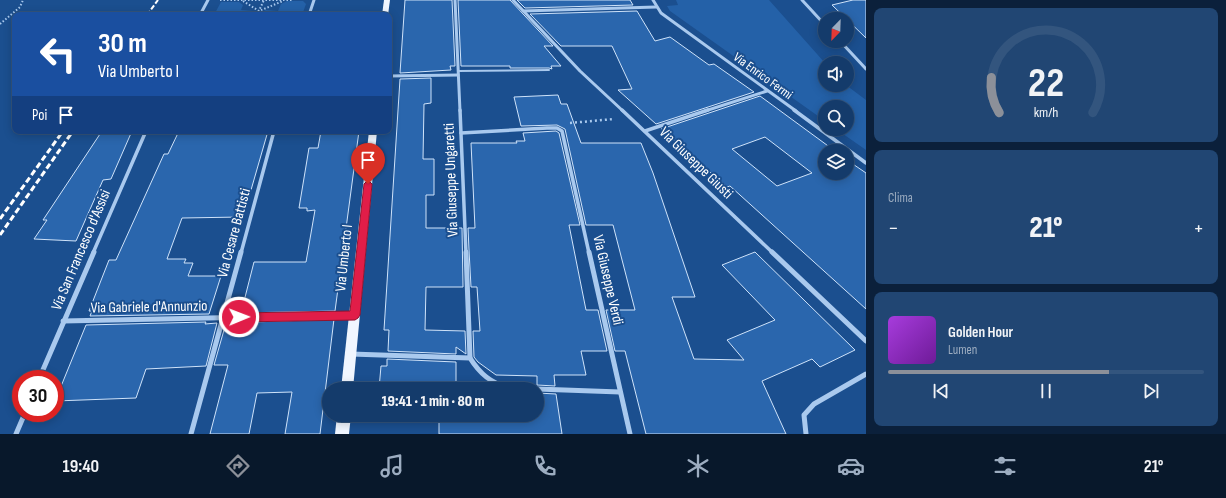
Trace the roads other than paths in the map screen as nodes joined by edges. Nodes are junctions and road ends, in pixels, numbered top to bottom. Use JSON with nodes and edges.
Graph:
{"nodes":[{"id":1,"x":208,"y":0,"type":"edge"},
{"id":2,"x":314,"y":0,"type":"edge"},
{"id":3,"x":387,"y":0,"type":"edge"},
{"id":4,"x":455,"y":0,"type":"edge"},
{"id":5,"x":513,"y":0,"type":"edge"},
{"id":6,"x":653,"y":0,"type":"edge"},
{"id":7,"x":802,"y":0,"type":"edge"},
{"id":8,"x":656,"y":7,"type":"junction"},
{"id":9,"x":523,"y":11,"type":"junction"},
{"id":10,"x":202,"y":12,"type":"edge"},
{"id":11,"x":310,"y":12,"type":"edge"},
{"id":12,"x":385,"y":12,"type":"edge"},
{"id":13,"x":818,"y":17,"type":"edge"},
{"id":14,"x":846,"y":48,"type":"edge"},
{"id":15,"x":866,"y":69,"type":"edge"},
{"id":16,"x":549,"y":70,"type":"dead end"},
{"id":17,"x":458,"y":73,"type":"junction"},
{"id":18,"x":392,"y":76,"type":"edge"},
{"id":19,"x":767,"y":91,"type":"junction"},
{"id":20,"x":645,"y":131,"type":"junction"},
{"id":21,"x":461,"y":133,"type":"junction"},
{"id":22,"x":145,"y":134,"type":"edge"},
{"id":23,"x":273,"y":134,"type":"edge"},
{"id":24,"x":373,"y":134,"type":"edge"},
{"id":25,"x":866,"y":163,"type":"edge"},
{"id":26,"x":355,"y":315,"type":"junction"},
{"id":27,"x":224,"y":318,"type":"junction"},
{"id":28,"x":63,"y":320,"type":"junction"},
{"id":29,"x":866,"y":341,"type":"edge"},
{"id":30,"x":351,"y":354,"type":"junction"},
{"id":31,"x":470,"y":358,"type":"junction"},
{"id":32,"x":43,"y":370,"type":"edge"},
{"id":33,"x":866,"y":374,"type":"edge"},
{"id":34,"x":348,"y":382,"type":"edge"},
{"id":35,"x":620,"y":392,"type":"junction"},
{"id":36,"x":21,"y":422,"type":"edge"},
{"id":37,"x":343,"y":422,"type":"edge"},
{"id":38,"x":16,"y":434,"type":"edge"},
{"id":39,"x":191,"y":434,"type":"edge"},
{"id":40,"x":342,"y":434,"type":"edge"},
{"id":41,"x":630,"y":434,"type":"edge"},
{"id":42,"x":806,"y":434,"type":"edge"}],
"edges":[{"from":1,"to":10,"type":"street"},
{"from":2,"to":11,"type":"street"},
{"from":3,"to":12,"type":"main road"},
{"from":4,"to":17,"type":"street","name":"Via Giuseppe Ungaretti"},
{"from":5,"to":9,"type":"street","name":"Via Giuseppe Giusti"},
{"from":6,"to":8,"type":"street","name":"Via Enrico Fermi"},
{"from":7,"to":13,"type":"street"},
{"from":8,"to":9,"type":"street"},
{"from":8,"to":19,"type":"street","name":"Via Enrico Fermi"},
{"from":9,"to":20,"type":"street","name":"Via Giuseppe Giusti"},
{"from":14,"to":15,"type":"street"},
{"from":16,"to":17,"type":"lane"},
{"from":17,"to":18,"type":"street"},
{"from":17,"to":21,"type":"street","name":"Via Giuseppe Ungaretti"},
{"from":19,"to":20,"type":"street"},
{"from":19,"to":25,"type":"street","name":"Via Enrico Fermi"},
{"from":20,"to":29,"type":"street","name":"Via Giuseppe Giusti"},
{"from":21,"to":31,"type":"street","name":"Via Giuseppe Ungaretti"},
{"from":21,"to":35,"type":"street","name":"Via Giuseppe Verdi"},
{"from":22,"to":28,"type":"street","name":"Via San Francesco d'Assisi"},
{"from":23,"to":27,"type":"street","name":"Via Cesare Battisti"},
{"from":24,"to":26,"type":"main road","name":"Via Umberto I"},
{"from":26,"to":27,"type":"street","name":"Via Gabriele d'Annunzio"},
{"from":26,"to":30,"type":"main road","name":"Via Umberto I"},
{"from":27,"to":28,"type":"street","name":"Via Gabriele d'Annunzio"},
{"from":27,"to":39,"type":"street","name":"Via Cesare Battisti"},
{"from":28,"to":32,"type":"street","name":"Via San Francesco d'Assisi"},
{"from":30,"to":31,"type":"street"},
{"from":30,"to":34,"type":"main road","name":"Via Umberto I"},
{"from":31,"to":35,"type":"street"},
{"from":33,"to":42,"type":"street"},
{"from":35,"to":41,"type":"street","name":"Via Giuseppe Verdi"},
{"from":36,"to":38,"type":"street"},
{"from":37,"to":40,"type":"main road"}]}
